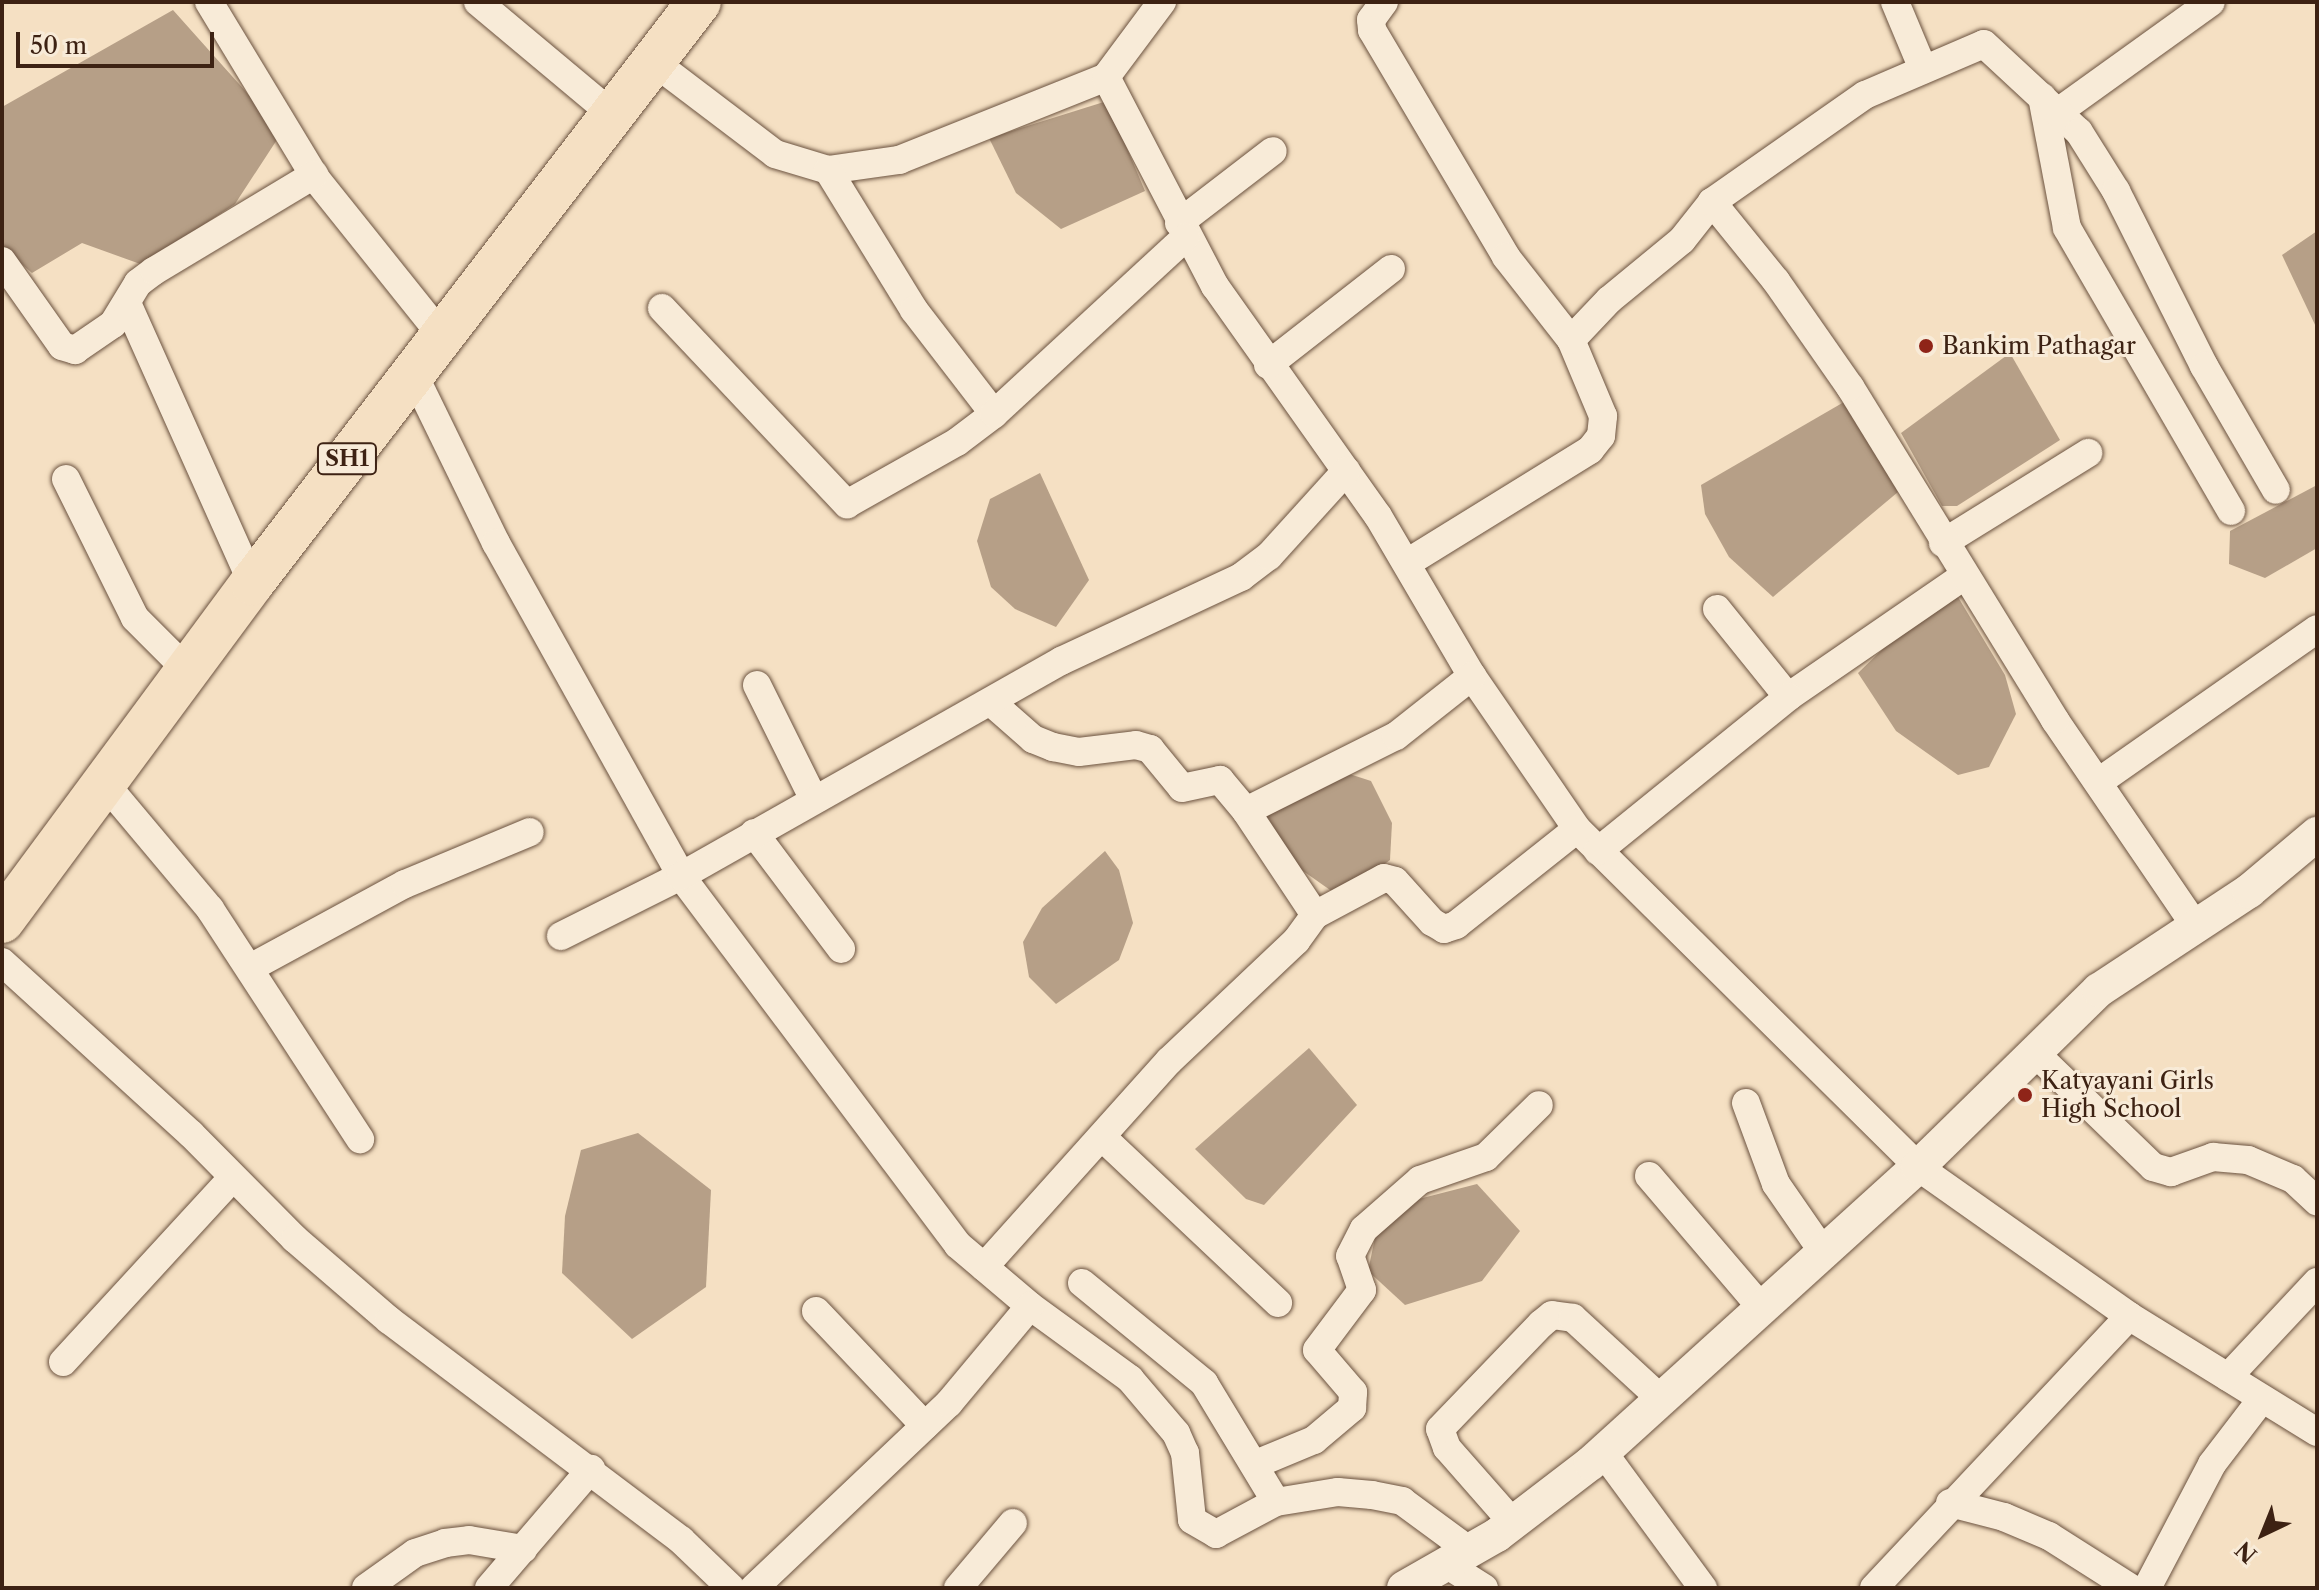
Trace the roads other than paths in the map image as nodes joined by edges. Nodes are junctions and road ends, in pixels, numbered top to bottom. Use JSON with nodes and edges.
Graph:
{"nodes":[{"id":1,"x":209,"y":2,"type":"edge"},
{"id":2,"x":478,"y":2,"type":"edge"},
{"id":3,"x":699,"y":2,"type":"edge"},
{"id":4,"x":1162,"y":2,"type":"edge"},
{"id":5,"x":1384,"y":2,"type":"edge"},
{"id":6,"x":1895,"y":2,"type":"edge"},
{"id":7,"x":2211,"y":2,"type":"edge"},
{"id":8,"x":654,"y":62,"type":"junction"},
{"id":9,"x":1923,"y":69,"type":"junction"},
{"id":10,"x":1106,"y":77,"type":"junction"},
{"id":11,"x":2050,"y":104,"type":"junction"},
{"id":12,"x":612,"y":114,"type":"junction"},
{"id":13,"x":1273,"y":151,"type":"dead end"},
{"id":14,"x":828,"y":170,"type":"junction"},
{"id":15,"x":314,"y":175,"type":"junction"},
{"id":16,"x":1712,"y":202,"type":"junction"},
{"id":17,"x":1182,"y":230,"type":"junction"},
{"id":18,"x":2,"y":261,"type":"edge"},
{"id":19,"x":1391,"y":269,"type":"dead end"},
{"id":20,"x":127,"y":303,"type":"junction"},
{"id":21,"x":662,"y":308,"type":"dead end"},
{"id":22,"x":441,"y":335,"type":"junction"},
{"id":23,"x":1571,"y":340,"type":"junction"},
{"id":24,"x":1268,"y":365,"type":"junction"},
{"id":25,"x":413,"y":373,"type":"junction"},
{"id":26,"x":994,"y":414,"type":"junction"},
{"id":27,"x":2088,"y":453,"type":"dead end"},
{"id":28,"x":1346,"y":471,"type":"junction"},
{"id":29,"x":66,"y":479,"type":"dead end"},
{"id":30,"x":2276,"y":490,"type":"dead end"},
{"id":31,"x":2231,"y":511,"type":"dead end"},
{"id":32,"x":1943,"y":543,"type":"junction"},
{"id":33,"x":1407,"y":563,"type":"junction"},
{"id":34,"x":1964,"y":576,"type":"junction"},
{"id":35,"x":252,"y":583,"type":"junction"},
{"id":36,"x":1717,"y":609,"type":"dead end"},
{"id":37,"x":2317,"y":629,"type":"edge"},
{"id":38,"x":189,"y":672,"type":"junction"},
{"id":39,"x":1472,"y":676,"type":"junction"},
{"id":40,"x":757,"y":685,"type":"dead end"},
{"id":41,"x":1788,"y":697,"type":"junction"},
{"id":42,"x":992,"y":703,"type":"junction"},
{"id":43,"x":2100,"y":781,"type":"junction"},
{"id":44,"x":106,"y":785,"type":"junction"},
{"id":45,"x":813,"y":798,"type":"junction"},
{"id":46,"x":1246,"y":811,"type":"junction"},
{"id":47,"x":1577,"y":829,"type":"junction"},
{"id":48,"x":530,"y":832,"type":"dead end"},
{"id":49,"x":754,"y":833,"type":"junction"},
{"id":50,"x":2317,"y":834,"type":"edge"},
{"id":51,"x":1598,"y":851,"type":"junction"},
{"id":52,"x":681,"y":876,"type":"junction"},
{"id":53,"x":1315,"y":915,"type":"junction"},
{"id":54,"x":2,"y":921,"type":"edge"},
{"id":55,"x":2194,"y":924,"type":"junction"},
{"id":56,"x":561,"y":936,"type":"dead end"},
{"id":57,"x":841,"y":949,"type":"dead end"},
{"id":58,"x":2,"y":962,"type":"edge"},
{"id":59,"x":250,"y":968,"type":"junction"},
{"id":60,"x":2034,"y":1052,"type":"junction"},
{"id":61,"x":1746,"y":1103,"type":"dead end"},
{"id":62,"x":1539,"y":1105,"type":"dead end"},
{"id":63,"x":1102,"y":1137,"type":"junction"},
{"id":64,"x":360,"y":1139,"type":"dead end"},
{"id":65,"x":1918,"y":1167,"type":"junction"},
{"id":66,"x":1649,"y":1176,"type":"dead end"},
{"id":67,"x":233,"y":1177,"type":"junction"},
{"id":68,"x":2317,"y":1201,"type":"edge"},
{"id":69,"x":1823,"y":1252,"type":"junction"},
{"id":70,"x":984,"y":1267,"type":"junction"},
{"id":71,"x":2317,"y":1282,"type":"edge"},
{"id":72,"x":1082,"y":1283,"type":"dead end"},
{"id":73,"x":1278,"y":1303,"type":"dead end"},
{"id":74,"x":1030,"y":1306,"type":"junction"},
{"id":75,"x":1761,"y":1307,"type":"junction"},
{"id":76,"x":816,"y":1311,"type":"dead end"},
{"id":77,"x":2129,"y":1316,"type":"junction"},
{"id":78,"x":63,"y":1362,"type":"dead end"},
{"id":79,"x":2228,"y":1377,"type":"junction"},
{"id":80,"x":1661,"y":1399,"type":"junction"},
{"id":81,"x":2261,"y":1400,"type":"junction"},
{"id":82,"x":925,"y":1426,"type":"junction"},
{"id":83,"x":2317,"y":1432,"type":"edge"},
{"id":84,"x":1603,"y":1452,"type":"junction"},
{"id":85,"x":1256,"y":1464,"type":"junction"},
{"id":86,"x":591,"y":1469,"type":"junction"},
{"id":87,"x":1276,"y":1502,"type":"junction"},
{"id":88,"x":1950,"y":1503,"type":"junction"},
{"id":89,"x":1013,"y":1523,"type":"dead end"},
{"id":90,"x":1513,"y":1523,"type":"junction"},
{"id":91,"x":523,"y":1549,"type":"junction"},
{"id":92,"x":1458,"y":1557,"type":"junction"},
{"id":93,"x":366,"y":1588,"type":"edge"},
{"id":94,"x":489,"y":1588,"type":"edge"},
{"id":95,"x":731,"y":1588,"type":"edge"},
{"id":96,"x":754,"y":1588,"type":"edge"},
{"id":97,"x":958,"y":1588,"type":"edge"},
{"id":98,"x":1404,"y":1588,"type":"edge"},
{"id":99,"x":1484,"y":1588,"type":"edge"},
{"id":100,"x":1703,"y":1588,"type":"edge"},
{"id":101,"x":1874,"y":1588,"type":"edge"},
{"id":102,"x":2131,"y":1588,"type":"edge"},
{"id":103,"x":2147,"y":1588,"type":"edge"}],
"edges":[{"from":1,"to":15,"type":"street"},
{"from":2,"to":12,"type":"street"},
{"from":3,"to":8,"type":"main road","number":"SH1"},
{"from":4,"to":10,"type":"street"},
{"from":5,"to":23,"type":"street"},
{"from":6,"to":9,"type":"street"},
{"from":7,"to":11,"type":"street"},
{"from":8,"to":12,"type":"main road","number":"SH1"},
{"from":8,"to":14,"type":"street"},
{"from":9,"to":11,"type":"street"},
{"from":9,"to":16,"type":"street"},
{"from":10,"to":14,"type":"street"},
{"from":10,"to":17,"type":"street"},
{"from":11,"to":30,"type":"street"},
{"from":11,"to":31,"type":"street"},
{"from":12,"to":22,"type":"main road","number":"SH1"},
{"from":13,"to":17,"type":"street"},
{"from":14,"to":26,"type":"street"},
{"from":15,"to":20,"type":"street"},
{"from":15,"to":22,"type":"street"},
{"from":16,"to":23,"type":"street"},
{"from":16,"to":32,"type":"street"},
{"from":17,"to":24,"type":"street"},
{"from":17,"to":26,"type":"street"},
{"from":18,"to":20,"type":"street"},
{"from":19,"to":24,"type":"street"},
{"from":20,"to":35,"type":"street"},
{"from":21,"to":26,"type":"street"},
{"from":22,"to":25,"type":"main road","number":"SH1"},
{"from":23,"to":33,"type":"street"},
{"from":24,"to":28,"type":"street"},
{"from":25,"to":35,"type":"main road","number":"SH1"},
{"from":25,"to":52,"type":"street"},
{"from":27,"to":32,"type":"street"},
{"from":28,"to":33,"type":"street"},
{"from":28,"to":42,"type":"street"},
{"from":29,"to":38,"type":"street"},
{"from":32,"to":34,"type":"street"},
{"from":33,"to":39,"type":"street"},
{"from":34,"to":41,"type":"street"},
{"from":34,"to":43,"type":"street"},
{"from":35,"to":38,"type":"main road","number":"SH1"},
{"from":36,"to":41,"type":"street"},
{"from":37,"to":43,"type":"street"},
{"from":38,"to":44,"type":"main road","number":"SH1"},
{"from":39,"to":46,"type":"street"},
{"from":39,"to":47,"type":"street"},
{"from":40,"to":45,"type":"street"},
{"from":41,"to":51,"type":"street"},
{"from":42,"to":45,"type":"street"},
{"from":42,"to":46,"type":"street"},
{"from":43,"to":55,"type":"street"},
{"from":44,"to":54,"type":"main road","number":"SH1"},
{"from":44,"to":59,"type":"street"},
{"from":45,"to":49,"type":"street"},
{"from":46,"to":53,"type":"street"},
{"from":47,"to":51,"type":"street"},
{"from":47,"to":53,"type":"street"},
{"from":48,"to":59,"type":"street"},
{"from":49,"to":52,"type":"street"},
{"from":49,"to":57,"type":"street"},
{"from":50,"to":55,"type":"street"},
{"from":51,"to":65,"type":"street"},
{"from":52,"to":56,"type":"street"},
{"from":52,"to":70,"type":"street"},
{"from":53,"to":63,"type":"street"},
{"from":55,"to":60,"type":"street"},
{"from":58,"to":67,"type":"street"},
{"from":59,"to":64,"type":"street"},
{"from":60,"to":65,"type":"street"},
{"from":60,"to":68,"type":"street"},
{"from":61,"to":69,"type":"street"},
{"from":62,"to":85,"type":"street"},
{"from":63,"to":70,"type":"street"},
{"from":63,"to":73,"type":"street"},
{"from":65,"to":69,"type":"street"},
{"from":65,"to":77,"type":"street"},
{"from":66,"to":75,"type":"street"},
{"from":67,"to":78,"type":"street"},
{"from":67,"to":86,"type":"street"},
{"from":69,"to":75,"type":"street"},
{"from":70,"to":74,"type":"street"},
{"from":71,"to":79,"type":"street"},
{"from":72,"to":85,"type":"street"},
{"from":74,"to":82,"type":"street"},
{"from":74,"to":87,"type":"street"},
{"from":75,"to":80,"type":"street"},
{"from":76,"to":82,"type":"street"},
{"from":77,"to":79,"type":"street"},
{"from":77,"to":88,"type":"street"},
{"from":79,"to":81,"type":"street"},
{"from":80,"to":84,"type":"street"},
{"from":80,"to":90,"type":"street"},
{"from":81,"to":83,"type":"street"},
{"from":81,"to":103,"type":"street"},
{"from":82,"to":96,"type":"street"},
{"from":84,"to":90,"type":"street"},
{"from":84,"to":100,"type":"street"},
{"from":85,"to":87,"type":"street"},
{"from":86,"to":91,"type":"street"},
{"from":86,"to":95,"type":"street"},
{"from":87,"to":92,"type":"street"},
{"from":88,"to":101,"type":"street"},
{"from":88,"to":102,"type":"street"},
{"from":89,"to":97,"type":"street"},
{"from":90,"to":92,"type":"street"},
{"from":91,"to":93,"type":"street"},
{"from":91,"to":94,"type":"street"},
{"from":92,"to":98,"type":"street"},
{"from":92,"to":99,"type":"street"}]}
